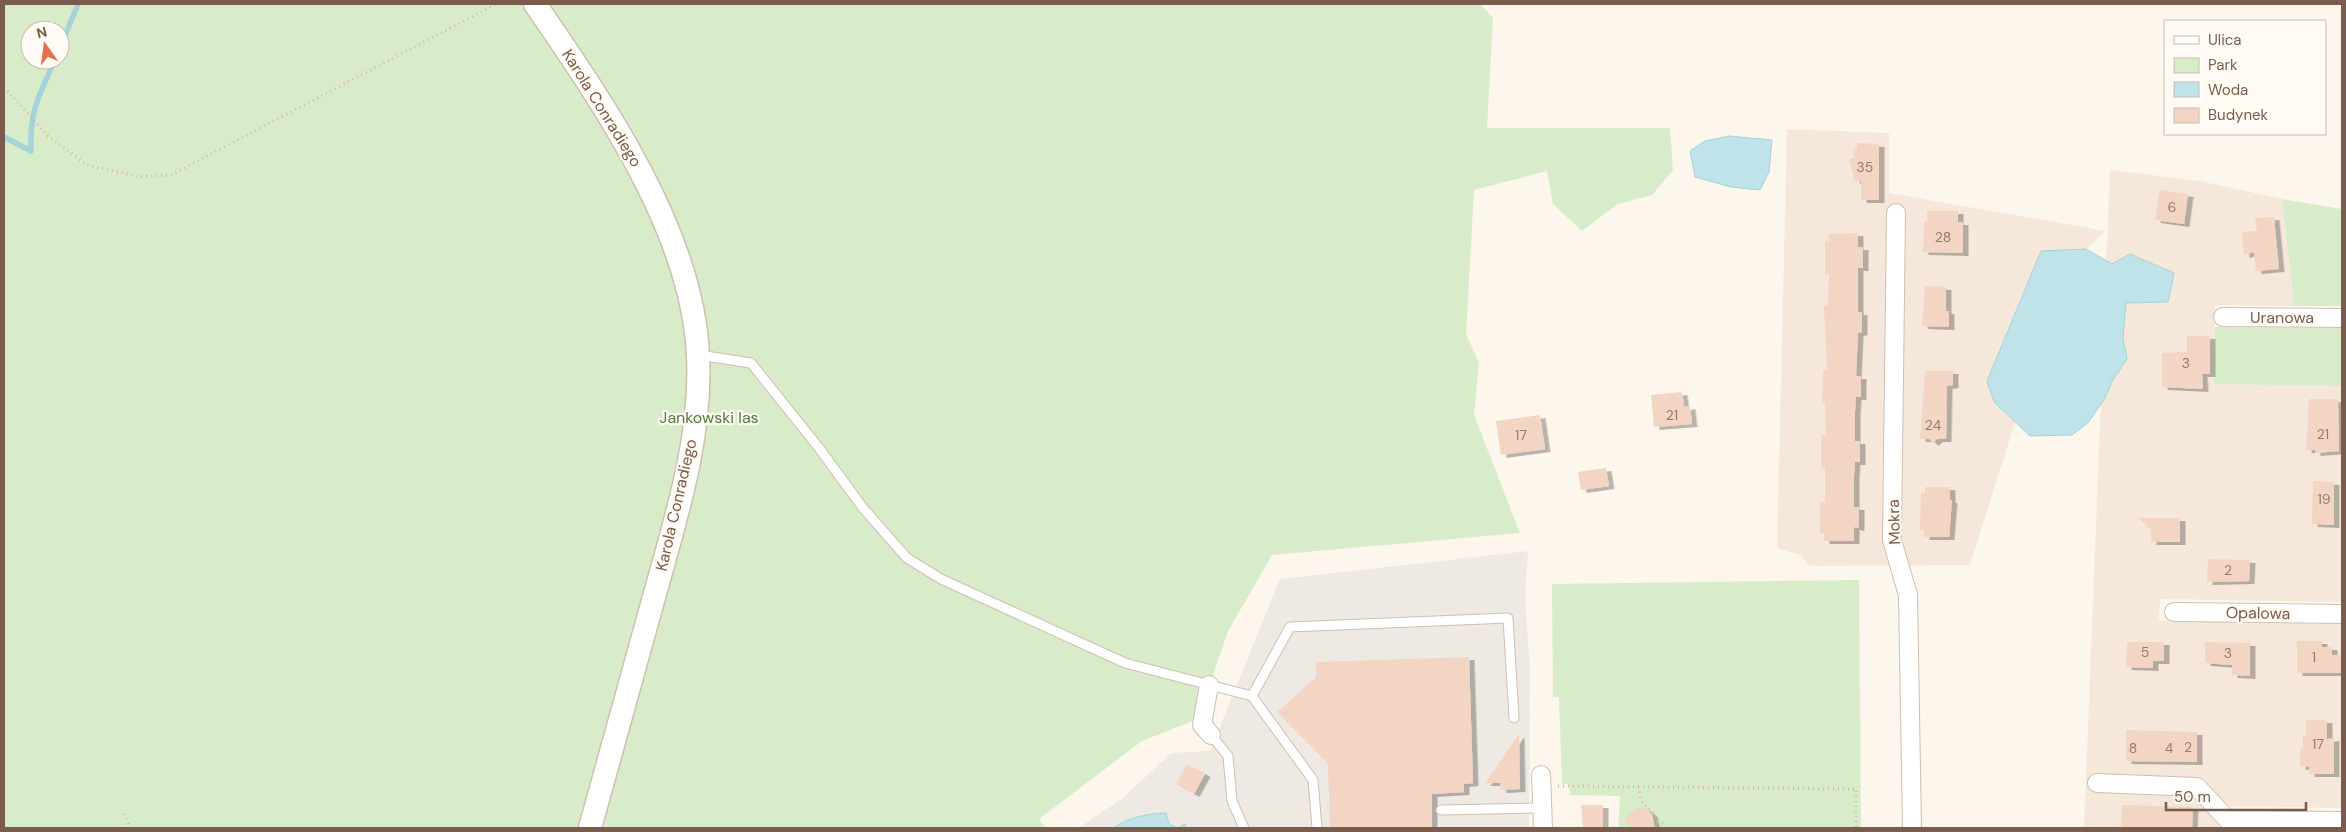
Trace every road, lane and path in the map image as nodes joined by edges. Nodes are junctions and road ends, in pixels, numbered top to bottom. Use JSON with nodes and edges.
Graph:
{"nodes":[{"id":1,"x":496,"y":4,"type":"edge"},
{"id":2,"x":535,"y":4,"type":"edge"},
{"id":3,"x":4,"y":87,"type":"edge"},
{"id":4,"x":1896,"y":213,"type":"dead end"},
{"id":5,"x":2222,"y":317,"type":"dead end"},
{"id":6,"x":2342,"y":318,"type":"edge"},
{"id":7,"x":698,"y":355,"type":"junction"},
{"id":8,"x":2174,"y":612,"type":"dead end"},
{"id":9,"x":2342,"y":614,"type":"edge"},
{"id":10,"x":1209,"y":685,"type":"junction"},
{"id":11,"x":1252,"y":696,"type":"junction"},
{"id":12,"x":1514,"y":718,"type":"dead end"},
{"id":13,"x":1211,"y":735,"type":"joint"},
{"id":14,"x":1542,"y":781,"type":"joint"},
{"id":15,"x":2097,"y":783,"type":"dead end"},
{"id":16,"x":1638,"y":786,"type":"junction"},
{"id":17,"x":1543,"y":808,"type":"junction"},
{"id":18,"x":1441,"y":810,"type":"dead end"},
{"id":19,"x":124,"y":814,"type":"dead end"},
{"id":20,"x":1657,"y":822,"type":"junction"},
{"id":21,"x":2342,"y":822,"type":"edge"},
{"id":22,"x":1664,"y":823,"type":"dead end"},
{"id":23,"x":130,"y":828,"type":"edge"},
{"id":24,"x":590,"y":828,"type":"edge"},
{"id":25,"x":1244,"y":828,"type":"edge"},
{"id":26,"x":1317,"y":828,"type":"edge"},
{"id":27,"x":1543,"y":828,"type":"edge"},
{"id":28,"x":1655,"y":828,"type":"edge"},
{"id":29,"x":1856,"y":828,"type":"edge"},
{"id":30,"x":1912,"y":828,"type":"edge"}],
"edges":[{"from":1,"to":3,"type":"path"},
{"from":2,"to":7,"type":"street","name":"Karola Conradiego"},
{"from":4,"to":30,"type":"street","name":"Mokra"},
{"from":5,"to":6,"type":"street","name":"Uranowa"},
{"from":7,"to":10,"type":"lane"},
{"from":7,"to":24,"type":"street","name":"Karola Conradiego"},
{"from":8,"to":9,"type":"street","name":"Opalowa"},
{"from":10,"to":11,"type":"lane"},
{"from":10,"to":13,"type":"street"},
{"from":11,"to":12,"type":"lane"},
{"from":11,"to":26,"type":"lane"},
{"from":13,"to":25,"type":"lane"},
{"from":14,"to":16,"type":"path"},
{"from":14,"to":17,"type":"street"},
{"from":15,"to":21,"type":"street"},
{"from":16,"to":20,"type":"path"},
{"from":16,"to":29,"type":"path"},
{"from":17,"to":18,"type":"lane"},
{"from":17,"to":27,"type":"street"},
{"from":19,"to":23,"type":"path"},
{"from":20,"to":22,"type":"path"},
{"from":20,"to":28,"type":"path"}]}
